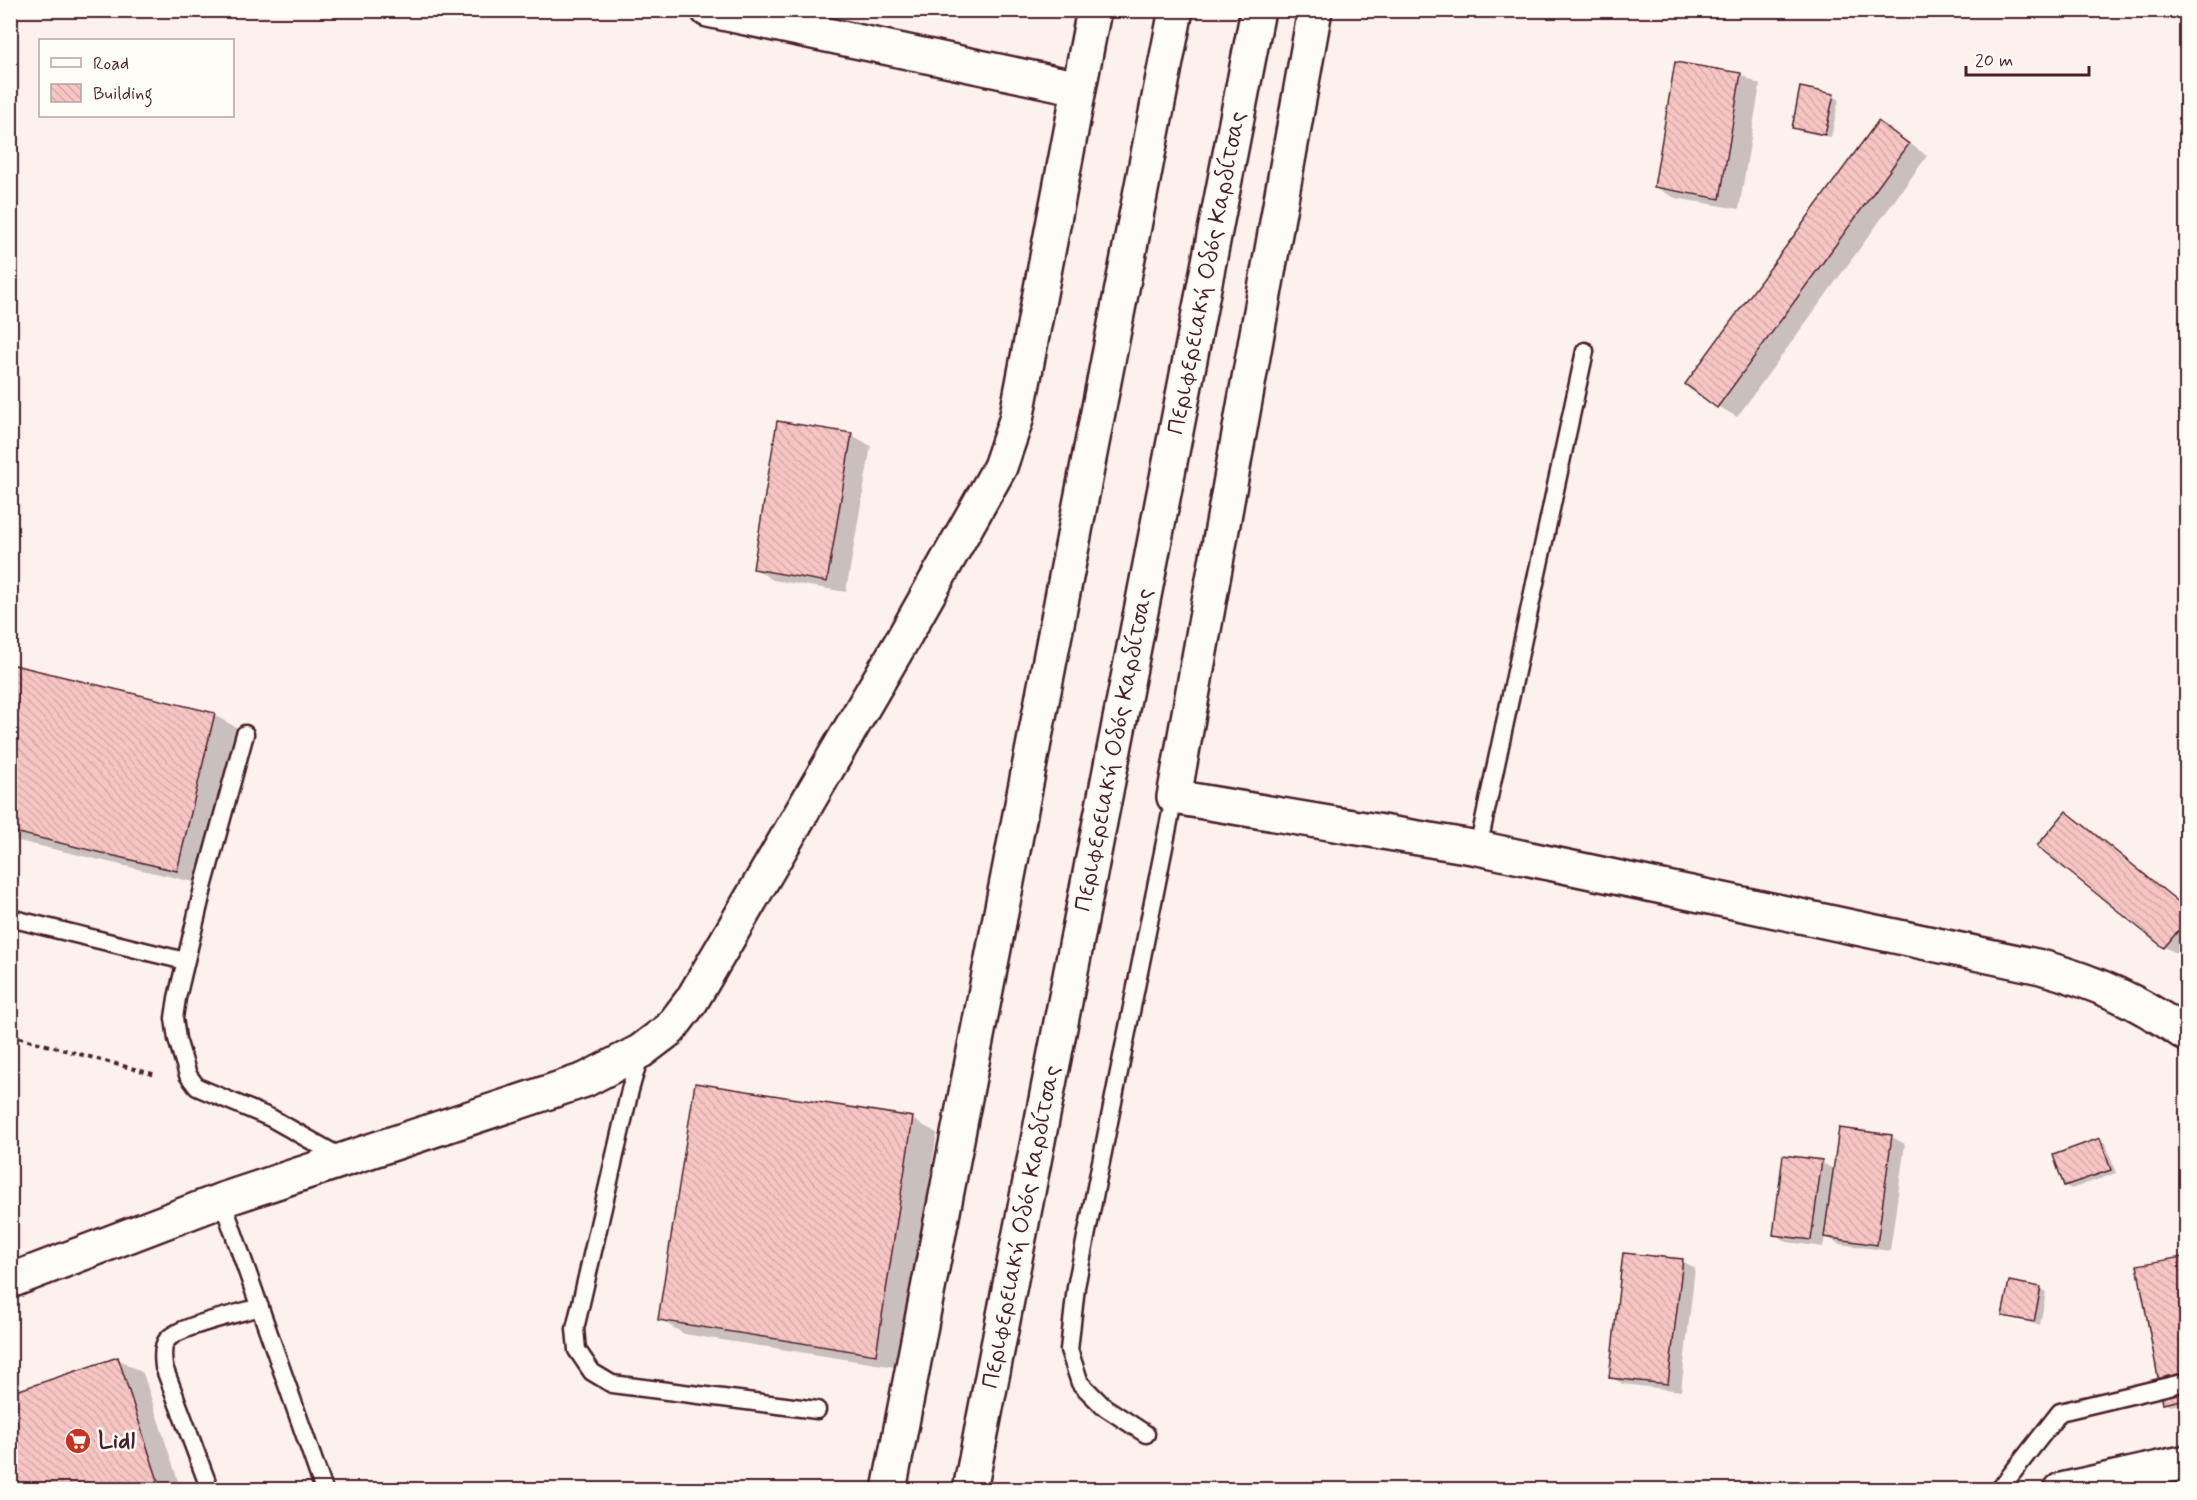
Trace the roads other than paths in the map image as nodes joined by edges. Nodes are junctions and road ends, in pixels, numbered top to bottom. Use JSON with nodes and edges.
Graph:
{"nodes":[{"id":1,"x":708,"y":10,"type":"edge"},
{"id":2,"x":1094,"y":10,"type":"edge"},
{"id":3,"x":1176,"y":10,"type":"edge"},
{"id":4,"x":1258,"y":10,"type":"edge"},
{"id":5,"x":1315,"y":10,"type":"edge"},
{"id":6,"x":1079,"y":88,"type":"junction"},
{"id":7,"x":1585,"y":351,"type":"dead end"},
{"id":8,"x":245,"y":734,"type":"dead end"},
{"id":9,"x":1174,"y":797,"type":"junction"},
{"id":10,"x":1478,"y":848,"type":"junction"},
{"id":11,"x":10,"y":918,"type":"edge"},
{"id":12,"x":185,"y":961,"type":"junction"},
{"id":13,"x":2187,"y":1034,"type":"edge"},
{"id":14,"x":641,"y":1051,"type":"junction"},
{"id":15,"x":345,"y":1159,"type":"junction"},
{"id":16,"x":222,"y":1200,"type":"junction"},
{"id":17,"x":10,"y":1281,"type":"edge"},
{"id":18,"x":260,"y":1307,"type":"junction"},
{"id":19,"x":2187,"y":1382,"type":"edge"},
{"id":20,"x":817,"y":1410,"type":"dead end"},
{"id":21,"x":1146,"y":1434,"type":"dead end"},
{"id":22,"x":2187,"y":1462,"type":"edge"},
{"id":23,"x":2070,"y":1489,"type":"edge"},
{"id":24,"x":210,"y":1490,"type":"edge"},
{"id":25,"x":324,"y":1490,"type":"edge"},
{"id":26,"x":890,"y":1490,"type":"edge"},
{"id":27,"x":970,"y":1490,"type":"edge"},
{"id":28,"x":1999,"y":1490,"type":"edge"}],
"edges":[{"from":1,"to":6,"type":"street"},
{"from":2,"to":6,"type":"street"},
{"from":3,"to":26,"type":"street"},
{"from":4,"to":27,"type":"street","name":"Περιφερειακή Οδός Καρδίτσας"},
{"from":5,"to":9,"type":"street"},
{"from":6,"to":14,"type":"street"},
{"from":7,"to":10,"type":"lane"},
{"from":8,"to":12,"type":"lane"},
{"from":9,"to":10,"type":"street"},
{"from":9,"to":21,"type":"lane"},
{"from":10,"to":13,"type":"street"},
{"from":11,"to":12,"type":"lane"},
{"from":12,"to":15,"type":"lane"},
{"from":14,"to":15,"type":"street"},
{"from":14,"to":20,"type":"lane"},
{"from":15,"to":16,"type":"street"},
{"from":16,"to":17,"type":"street"},
{"from":16,"to":18,"type":"lane"},
{"from":18,"to":24,"type":"lane"},
{"from":18,"to":25,"type":"lane"},
{"from":19,"to":28,"type":"lane"},
{"from":22,"to":23,"type":"street"}]}
